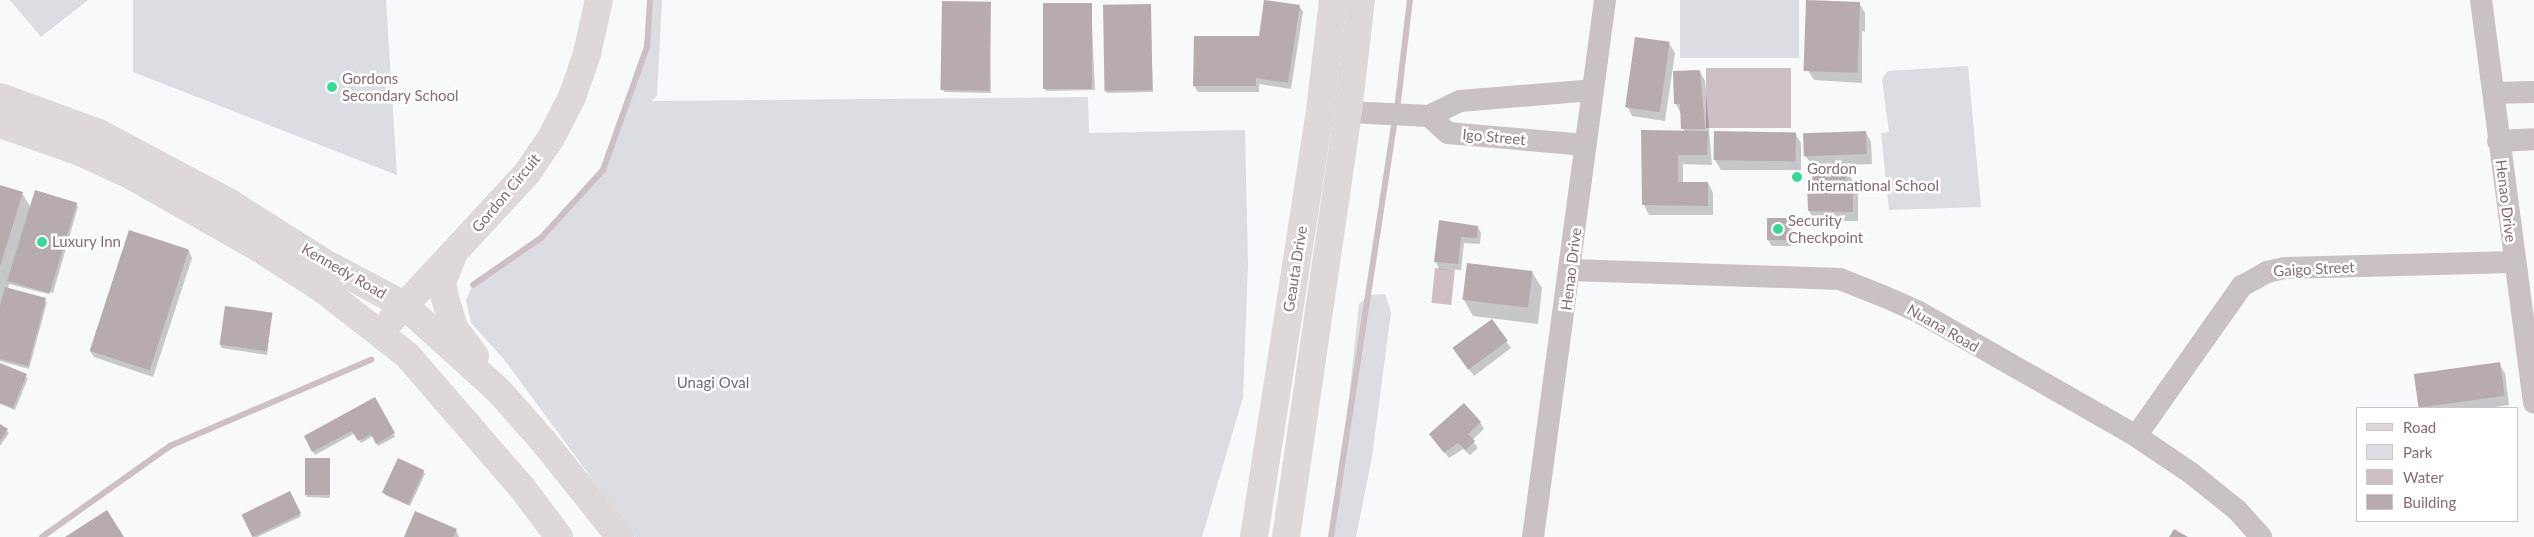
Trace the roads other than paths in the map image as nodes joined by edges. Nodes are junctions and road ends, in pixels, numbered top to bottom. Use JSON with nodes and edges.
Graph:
{"nodes":[{"id":1,"x":599,"y":0,"type":"edge"},
{"id":2,"x":1333,"y":0,"type":"edge"},
{"id":3,"x":1361,"y":0,"type":"edge"},
{"id":4,"x":1605,"y":0,"type":"edge"},
{"id":5,"x":2482,"y":0,"type":"edge"},
{"id":6,"x":1593,"y":90,"type":"junction"},
{"id":7,"x":2534,"y":92,"type":"edge"},
{"id":8,"x":2494,"y":93,"type":"junction"},
{"id":9,"x":0,"y":98,"type":"edge"},
{"id":10,"x":1357,"y":112,"type":"junction"},
{"id":11,"x":1429,"y":116,"type":"junction"},
{"id":12,"x":0,"y":124,"type":"edge"},
{"id":13,"x":2534,"y":139,"type":"edge"},
{"id":14,"x":2498,"y":141,"type":"junction"},
{"id":15,"x":1585,"y":146,"type":"junction"},
{"id":16,"x":453,"y":253,"type":"junction"},
{"id":17,"x":323,"y":262,"type":"junction"},
{"id":18,"x":2514,"y":262,"type":"junction"},
{"id":19,"x":1571,"y":270,"type":"junction"},
{"id":20,"x":404,"y":305,"type":"junction"},
{"id":21,"x":381,"y":333,"type":"junction"},
{"id":22,"x":498,"y":390,"type":"junction"},
{"id":23,"x":2534,"y":402,"type":"edge"},
{"id":24,"x":2136,"y":436,"type":"junction"},
{"id":25,"x":559,"y":537,"type":"edge"},
{"id":26,"x":620,"y":537,"type":"edge"},
{"id":27,"x":1254,"y":537,"type":"edge"},
{"id":28,"x":1286,"y":537,"type":"edge"},
{"id":29,"x":1534,"y":537,"type":"edge"},
{"id":30,"x":2261,"y":537,"type":"edge"}],
"edges":[{"from":1,"to":16,"type":"main road","name":"Gordon Circuit"},
{"from":2,"to":27,"type":"main road","name":"Geauta Drive"},
{"from":3,"to":10,"type":"main road","name":"Geauta Drive"},
{"from":4,"to":6,"type":"street","name":"Henao Drive"},
{"from":5,"to":8,"type":"street","name":"Henao Drive"},
{"from":6,"to":11,"type":"street"},
{"from":6,"to":15,"type":"street","name":"Henao Drive"},
{"from":7,"to":8,"type":"street"},
{"from":8,"to":14,"type":"street","name":"Henao Drive"},
{"from":9,"to":17,"type":"main road","name":"Kennedy Road"},
{"from":10,"to":11,"type":"street"},
{"from":10,"to":28,"type":"main road","name":"Geauta Drive"},
{"from":11,"to":15,"type":"street","name":"Igo Street"},
{"from":12,"to":21,"type":"main road","name":"Kennedy Road"},
{"from":13,"to":14,"type":"street"},
{"from":14,"to":18,"type":"street","name":"Henao Drive"},
{"from":15,"to":19,"type":"street","name":"Henao Drive"},
{"from":16,"to":17,"type":"main road"},
{"from":16,"to":20,"type":"main road","name":"Gordon Circuit"},
{"from":16,"to":22,"type":"main road"},
{"from":17,"to":20,"type":"main road","name":"Kennedy Road"},
{"from":18,"to":23,"type":"street","name":"Henao Drive"},
{"from":18,"to":24,"type":"street","name":"Gaigo Street"},
{"from":19,"to":24,"type":"street","name":"Nuana Road"},
{"from":19,"to":29,"type":"street","name":"Henao Drive"},
{"from":20,"to":21,"type":"main road","name":"Gordon Circuit"},
{"from":20,"to":22,"type":"main road","name":"Kennedy Road"},
{"from":21,"to":25,"type":"main road","name":"Kennedy Road"},
{"from":22,"to":26,"type":"main road","name":"Kennedy Road"},
{"from":24,"to":30,"type":"street","name":"Nuana Road"}]}
